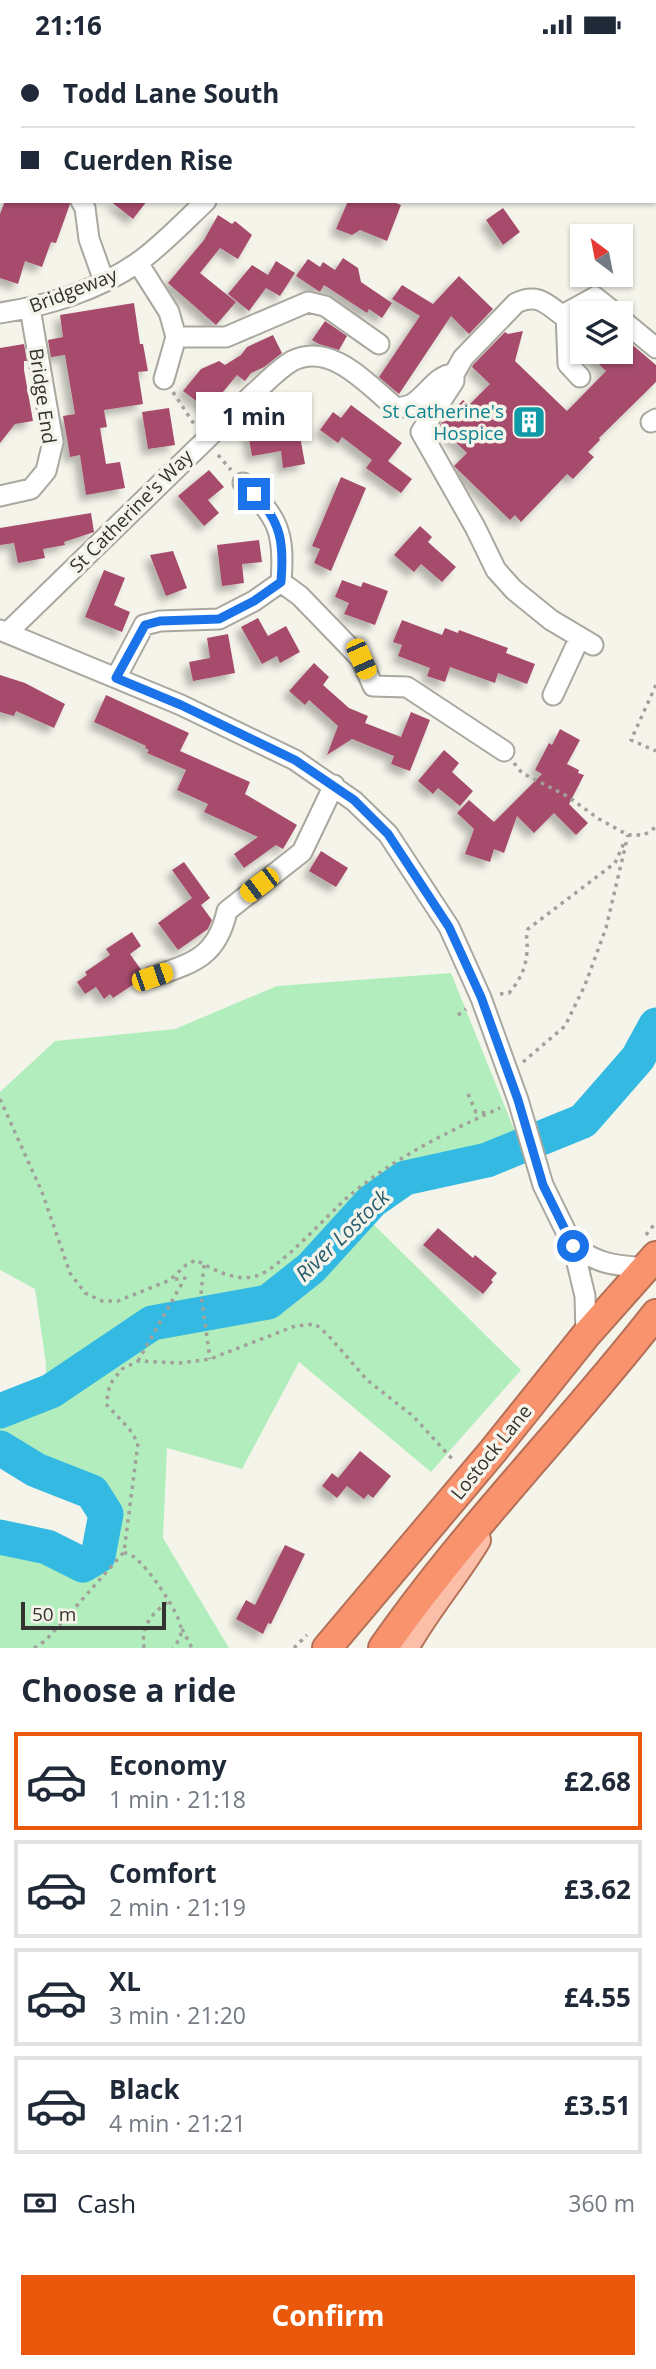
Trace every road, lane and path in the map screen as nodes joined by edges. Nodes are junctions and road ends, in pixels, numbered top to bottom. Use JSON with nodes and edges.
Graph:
{"nodes":[{"id":1,"x":82,"y":203,"type":"edge"},
{"id":2,"x":204,"y":203,"type":"edge"},
{"id":3,"x":138,"y":263,"type":"junction"},
{"id":4,"x":104,"y":281,"type":"junction"},
{"id":5,"x":30,"y":308,"type":"junction"},
{"id":6,"x":570,"y":311,"type":"edge"},
{"id":7,"x":0,"y":313,"type":"edge"},
{"id":8,"x":566,"y":318,"type":"junction"},
{"id":9,"x":633,"y":329,"type":"edge"},
{"id":10,"x":176,"y":337,"type":"junction"},
{"id":11,"x":379,"y":344,"type":"dead end"},
{"id":12,"x":656,"y":348,"type":"edge"},
{"id":13,"x":454,"y":374,"type":"junction"},
{"id":14,"x":580,"y":377,"type":"dead end"},
{"id":15,"x":164,"y":379,"type":"dead end"},
{"id":16,"x":243,"y":483,"type":"dead end"},
{"id":17,"x":0,"y":496,"type":"edge"},
{"id":18,"x":281,"y":582,"type":"junction"},
{"id":19,"x":4,"y":632,"type":"edge"},
{"id":20,"x":116,"y":678,"type":"junction"},
{"id":21,"x":656,"y":685,"type":"edge"},
{"id":22,"x":553,"y":695,"type":"dead end"},
{"id":23,"x":504,"y":751,"type":"joint"},
{"id":24,"x":656,"y":751,"type":"edge"},
{"id":25,"x":334,"y":785,"type":"junction"},
{"id":26,"x":656,"y":827,"type":"edge"},
{"id":27,"x":628,"y":835,"type":"junction"},
{"id":28,"x":152,"y":977,"type":"dead end"},
{"id":29,"x":481,"y":997,"type":"junction"},
{"id":30,"x":508,"y":1075,"type":"junction"},
{"id":31,"x":468,"y":1094,"type":"dead end"},
{"id":32,"x":0,"y":1099,"type":"edge"},
{"id":33,"x":521,"y":1109,"type":"junction"},
{"id":34,"x":488,"y":1114,"type":"junction"},
{"id":35,"x":573,"y":1246,"type":"junction"},
{"id":36,"x":651,"y":1262,"type":"edge"},
{"id":37,"x":204,"y":1265,"type":"junction"},
{"id":38,"x":170,"y":1280,"type":"junction"},
{"id":39,"x":652,"y":1325,"type":"edge"},
{"id":40,"x":586,"y":1335,"type":"junction"},
{"id":41,"x":210,"y":1359,"type":"junction"},
{"id":42,"x":138,"y":1361,"type":"junction"},
{"id":43,"x":458,"y":1466,"type":"dead end"},
{"id":44,"x":515,"y":1480,"type":"junction"},
{"id":45,"x":124,"y":1552,"type":"junction"},
{"id":46,"x":169,"y":1601,"type":"junction"},
{"id":47,"x":181,"y":1627,"type":"junction"},
{"id":48,"x":34,"y":1648,"type":"edge"},
{"id":49,"x":144,"y":1648,"type":"edge"},
{"id":50,"x":173,"y":1648,"type":"edge"},
{"id":51,"x":192,"y":1648,"type":"edge"},
{"id":52,"x":327,"y":1648,"type":"edge"},
{"id":53,"x":383,"y":1648,"type":"edge"},
{"id":54,"x":406,"y":1648,"type":"edge"}],
"edges":[{"from":1,"to":4,"type":"street"},
{"from":2,"to":3,"type":"street","name":"Bridgeway"},
{"from":3,"to":4,"type":"street","name":"Bridgeway"},
{"from":3,"to":10,"type":"street"},
{"from":4,"to":5,"type":"street","name":"Bridgeway"},
{"from":5,"to":7,"type":"street","name":"Bridgeway"},
{"from":5,"to":17,"type":"street","name":"Bridge End"},
{"from":6,"to":8,"type":"street"},
{"from":8,"to":13,"type":"street"},
{"from":8,"to":14,"type":"street"},
{"from":9,"to":12,"type":"street"},
{"from":10,"to":11,"type":"street"},
{"from":10,"to":15,"type":"street"},
{"from":13,"to":19,"type":"street","name":"St Catherine's Way"},
{"from":13,"to":22,"type":"street"},
{"from":16,"to":18,"type":"street"},
{"from":18,"to":20,"type":"street"},
{"from":18,"to":23,"type":"street"},
{"from":19,"to":20,"type":"street"},
{"from":20,"to":25,"type":"street"},
{"from":21,"to":24,"type":"path"},
{"from":23,"to":27,"type":"path"},
{"from":25,"to":28,"type":"street"},
{"from":25,"to":29,"type":"street"},
{"from":26,"to":27,"type":"path"},
{"from":27,"to":29,"type":"path"},
{"from":27,"to":30,"type":"path"},
{"from":29,"to":30,"type":"street"},
{"from":30,"to":33,"type":"street"},
{"from":31,"to":34,"type":"path"},
{"from":32,"to":38,"type":"path"},
{"from":33,"to":34,"type":"path"},
{"from":33,"to":35,"type":"street"},
{"from":34,"to":37,"type":"path"},
{"from":35,"to":36,"type":"street"},
{"from":35,"to":40,"type":"street"},
{"from":36,"to":40,"type":"highway","name":"Lostock Lane"},
{"from":37,"to":38,"type":"path"},
{"from":37,"to":41,"type":"path"},
{"from":38,"to":42,"type":"path"},
{"from":39,"to":44,"type":"highway","name":"Lostock Lane"},
{"from":40,"to":52,"type":"highway","name":"Lostock Lane"},
{"from":41,"to":42,"type":"path"},
{"from":41,"to":43,"type":"path"},
{"from":42,"to":45,"type":"path"},
{"from":44,"to":53,"type":"highway","name":"Lostock Lane"},
{"from":44,"to":54,"type":"main road"},
{"from":45,"to":46,"type":"path"},
{"from":45,"to":48,"type":"path"},
{"from":46,"to":47,"type":"path"},
{"from":46,"to":49,"type":"path"},
{"from":47,"to":50,"type":"path"},
{"from":47,"to":51,"type":"path"}]}
